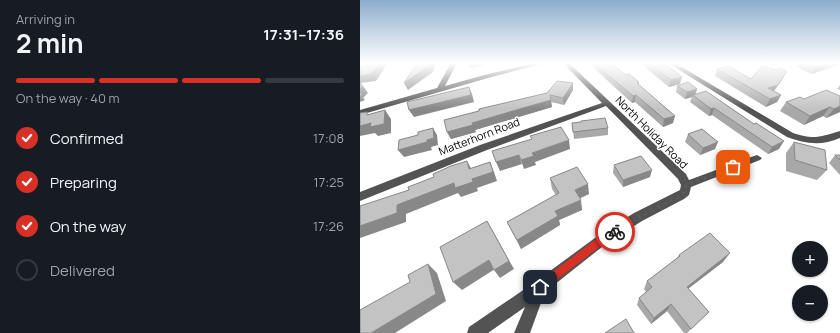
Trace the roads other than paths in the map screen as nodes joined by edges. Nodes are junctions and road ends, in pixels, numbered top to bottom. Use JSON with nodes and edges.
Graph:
{"nodes":[{"id":1,"x":446,"y":79,"type":"edge"},
{"id":2,"x":481,"y":79,"type":"edge"},
{"id":3,"x":582,"y":79,"type":"edge"},
{"id":4,"x":696,"y":79,"type":"edge"},
{"id":5,"x":440,"y":89,"type":"junction"},
{"id":6,"x":608,"y":103,"type":"junction"},
{"id":7,"x":360,"y":113,"type":"edge"},
{"id":8,"x":840,"y":134,"type":"edge"},
{"id":9,"x":757,"y":158,"type":"dead end"},
{"id":10,"x":686,"y":185,"type":"junction"},
{"id":11,"x":360,"y":197,"type":"edge"},
{"id":12,"x":540,"y":287,"type":"junction"},
{"id":13,"x":475,"y":333,"type":"edge"},
{"id":14,"x":522,"y":333,"type":"edge"}],
"edges":[{"from":1,"to":5,"type":"street"},
{"from":2,"to":5,"type":"street"},
{"from":3,"to":6,"type":"street","name":"North Holiday Road"},
{"from":4,"to":8,"type":"street"},
{"from":5,"to":7,"type":"street"},
{"from":6,"to":10,"type":"street","name":"North Holiday Road"},
{"from":6,"to":11,"type":"street","name":"Matterhorn Road"},
{"from":9,"to":10,"type":"street"},
{"from":10,"to":12,"type":"street"},
{"from":12,"to":13,"type":"street"},
{"from":12,"to":14,"type":"street"}]}
